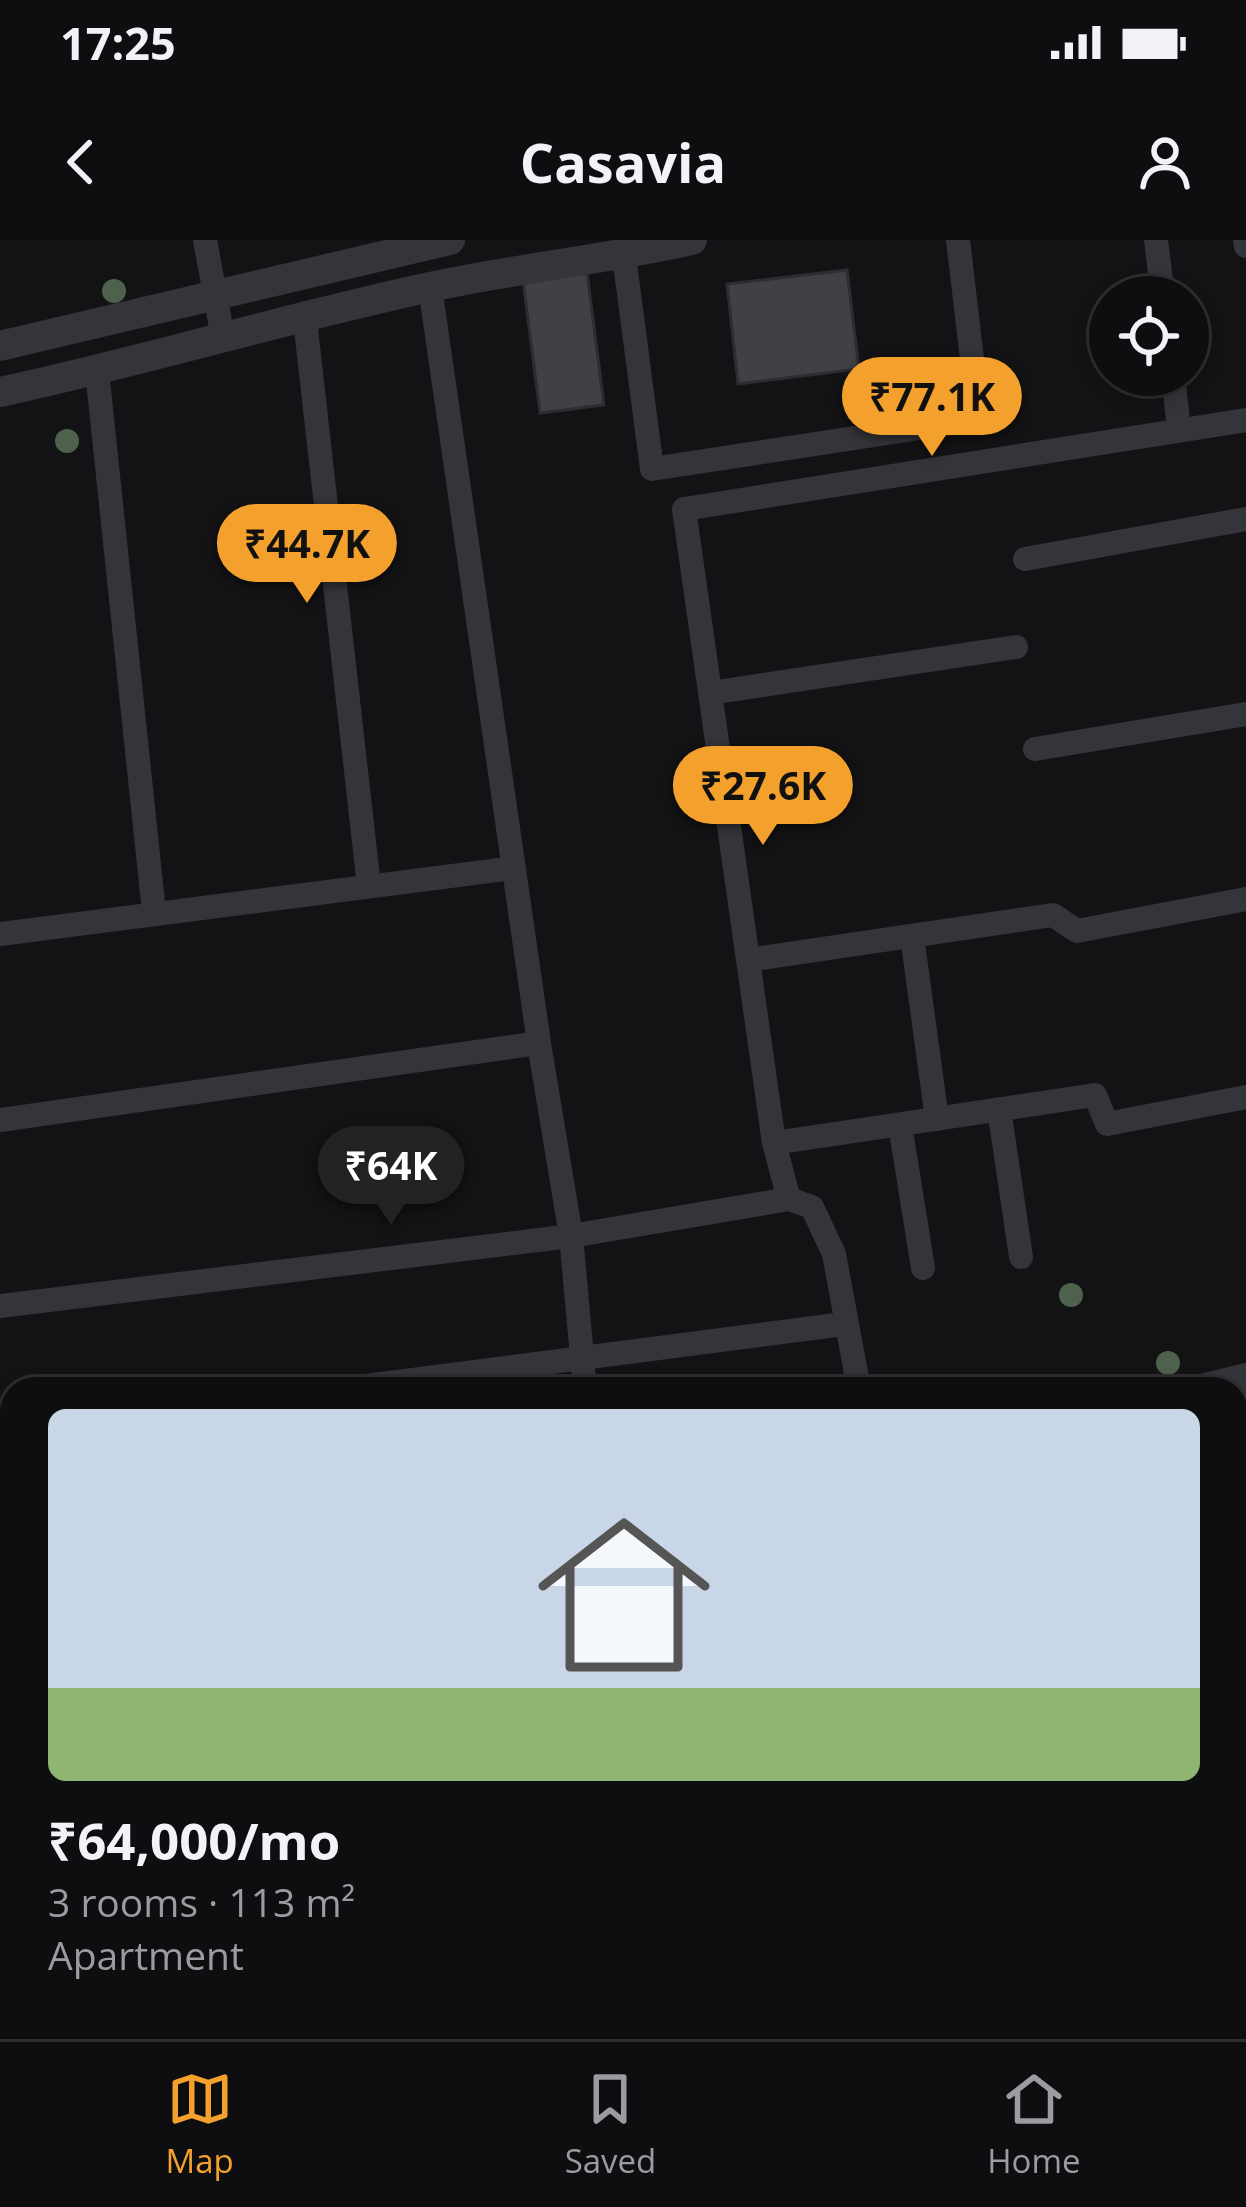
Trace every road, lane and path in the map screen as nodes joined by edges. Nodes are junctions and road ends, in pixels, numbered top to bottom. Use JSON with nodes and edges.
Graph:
{"nodes":[{"id":1,"x":205,"y":240,"type":"edge"},
{"id":2,"x":450,"y":240,"type":"edge"},
{"id":3,"x":692,"y":240,"type":"edge"},
{"id":4,"x":958,"y":240,"type":"edge"},
{"id":5,"x":1156,"y":240,"type":"edge"},
{"id":6,"x":624,"y":256,"type":"junction"},
{"id":7,"x":1160,"y":276,"type":"edge"},
{"id":8,"x":430,"y":287,"type":"junction"},
{"id":9,"x":216,"y":292,"type":"junction"},
{"id":10,"x":305,"y":320,"type":"junction"},
{"id":11,"x":223,"y":338,"type":"junction"},
{"id":12,"x":0,"y":346,"type":"edge"},
{"id":13,"x":97,"y":371,"type":"junction"},
{"id":14,"x":0,"y":392,"type":"edge"},
{"id":15,"x":1175,"y":396,"type":"edge"},
{"id":16,"x":1246,"y":420,"type":"edge"},
{"id":17,"x":1180,"y":430,"type":"junction"},
{"id":18,"x":1246,"y":519,"type":"edge"},
{"id":19,"x":1025,"y":559,"type":"dead end"},
{"id":20,"x":1016,"y":646,"type":"dead end"},
{"id":21,"x":710,"y":693,"type":"junction"},
{"id":22,"x":1246,"y":713,"type":"edge"},
{"id":23,"x":1035,"y":749,"type":"dead end"},
{"id":24,"x":514,"y":868,"type":"junction"},
{"id":25,"x":369,"y":886,"type":"junction"},
{"id":26,"x":1246,"y":899,"type":"edge"},
{"id":27,"x":154,"y":912,"type":"junction"},
{"id":28,"x":0,"y":934,"type":"edge"},
{"id":29,"x":912,"y":936,"type":"junction"},
{"id":30,"x":748,"y":960,"type":"junction"},
{"id":31,"x":539,"y":1043,"type":"junction"},
{"id":32,"x":1246,"y":1097,"type":"edge"},
{"id":33,"x":999,"y":1109,"type":"junction"},
{"id":34,"x":937,"y":1119,"type":"junction"},
{"id":35,"x":0,"y":1120,"type":"edge"},
{"id":36,"x":900,"y":1125,"type":"junction"},
{"id":37,"x":774,"y":1143,"type":"junction"},
{"id":38,"x":789,"y":1198,"type":"junction"},
{"id":39,"x":571,"y":1236,"type":"junction"},
{"id":40,"x":1021,"y":1257,"type":"dead end"},
{"id":41,"x":923,"y":1268,"type":"dead end"},
{"id":42,"x":0,"y":1306,"type":"edge"},
{"id":43,"x":844,"y":1324,"type":"junction"},
{"id":44,"x":580,"y":1356,"type":"junction"},
{"id":45,"x":429,"y":1377,"type":"edge"},
{"id":46,"x":583,"y":1377,"type":"edge"},
{"id":47,"x":856,"y":1377,"type":"edge"}],
"edges":[{"from":1,"to":9,"type":"street"},
{"from":2,"to":9,"type":"street"},
{"from":3,"to":6,"type":"street"},
{"from":4,"to":6,"type":"street"},
{"from":5,"to":7,"type":"street"},
{"from":6,"to":8,"type":"street"},
{"from":8,"to":10,"type":"street"},
{"from":8,"to":24,"type":"street"},
{"from":9,"to":11,"type":"street"},
{"from":9,"to":12,"type":"street"},
{"from":10,"to":11,"type":"street"},
{"from":10,"to":25,"type":"street"},
{"from":11,"to":13,"type":"street"},
{"from":13,"to":14,"type":"street"},
{"from":13,"to":27,"type":"street"},
{"from":15,"to":17,"type":"street"},
{"from":16,"to":17,"type":"street"},
{"from":17,"to":21,"type":"street"},
{"from":18,"to":19,"type":"street"},
{"from":20,"to":21,"type":"street"},
{"from":21,"to":30,"type":"street"},
{"from":22,"to":23,"type":"street"},
{"from":24,"to":25,"type":"street"},
{"from":24,"to":31,"type":"street"},
{"from":25,"to":27,"type":"street"},
{"from":26,"to":29,"type":"street"},
{"from":27,"to":28,"type":"street"},
{"from":29,"to":30,"type":"street"},
{"from":29,"to":34,"type":"street"},
{"from":30,"to":37,"type":"street"},
{"from":31,"to":35,"type":"street"},
{"from":31,"to":39,"type":"street"},
{"from":32,"to":33,"type":"street"},
{"from":33,"to":34,"type":"street"},
{"from":33,"to":40,"type":"street"},
{"from":34,"to":36,"type":"street"},
{"from":36,"to":37,"type":"street"},
{"from":36,"to":41,"type":"street"},
{"from":37,"to":38,"type":"street"},
{"from":38,"to":39,"type":"street"},
{"from":38,"to":43,"type":"street"},
{"from":39,"to":42,"type":"street"},
{"from":39,"to":44,"type":"street"},
{"from":43,"to":44,"type":"street"},
{"from":43,"to":47,"type":"street"},
{"from":44,"to":45,"type":"street"},
{"from":44,"to":46,"type":"street"}]}
